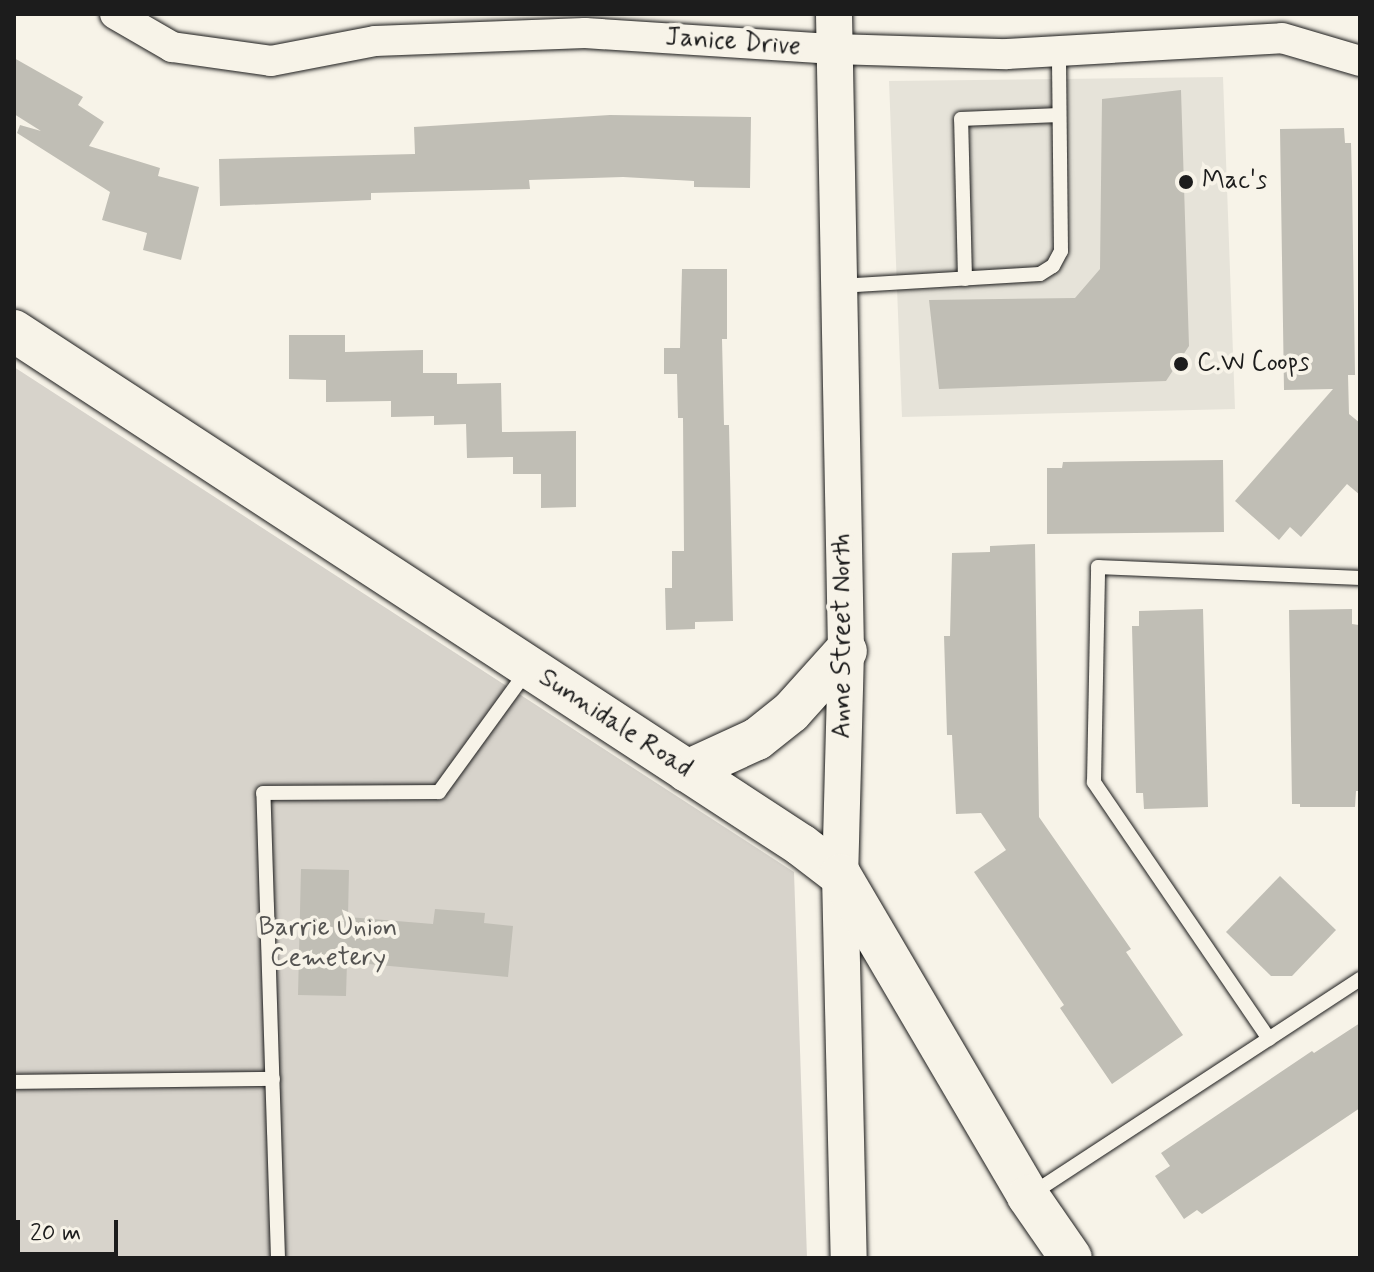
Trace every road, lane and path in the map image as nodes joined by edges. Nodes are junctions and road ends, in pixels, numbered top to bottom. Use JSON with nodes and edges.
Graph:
{"nodes":[{"id":1,"x":115,"y":14,"type":"edge"},
{"id":2,"x":834,"y":14,"type":"edge"},
{"id":3,"x":834,"y":49,"type":"junction"},
{"id":4,"x":1059,"y":51,"type":"junction"},
{"id":5,"x":1360,"y":61,"type":"edge"},
{"id":6,"x":1059,"y":115,"type":"junction"},
{"id":7,"x":965,"y":279,"type":"junction"},
{"id":8,"x":839,"y":286,"type":"junction"},
{"id":9,"x":14,"y":331,"type":"edge"},
{"id":10,"x":1360,"y":578,"type":"edge"},
{"id":11,"x":846,"y":651,"type":"junction"},
{"id":12,"x":529,"y":668,"type":"junction"},
{"id":13,"x":687,"y":771,"type":"junction"},
{"id":14,"x":840,"y":875,"type":"junction"},
{"id":15,"x":1360,"y":979,"type":"edge"},
{"id":16,"x":1269,"y":1039,"type":"junction"},
{"id":17,"x":273,"y":1079,"type":"junction"},
{"id":18,"x":14,"y":1082,"type":"edge"},
{"id":19,"x":1028,"y":1196,"type":"junction"},
{"id":20,"x":278,"y":1258,"type":"edge"},
{"id":21,"x":849,"y":1258,"type":"edge"},
{"id":22,"x":1071,"y":1258,"type":"edge"}],
"edges":[{"from":1,"to":3,"type":"street","name":"Janice Drive"},
{"from":2,"to":3,"type":"street","name":"Anne Street North"},
{"from":3,"to":4,"type":"street","name":"Janice Drive"},
{"from":3,"to":8,"type":"street","name":"Anne Street North"},
{"from":4,"to":5,"type":"street","name":"Janice Drive"},
{"from":4,"to":6,"type":"lane"},
{"from":6,"to":7,"type":"lane"},
{"from":6,"to":7,"type":"lane"},
{"from":7,"to":8,"type":"lane"},
{"from":8,"to":11,"type":"street","name":"Anne Street North"},
{"from":9,"to":12,"type":"main road","name":"Sunnidale Road"},
{"from":10,"to":16,"type":"lane"},
{"from":11,"to":13,"type":"main road"},
{"from":11,"to":14,"type":"street","name":"Anne Street North"},
{"from":12,"to":13,"type":"main road","name":"Sunnidale Road"},
{"from":12,"to":17,"type":"lane"},
{"from":13,"to":14,"type":"main road","name":"Sunnidale Road"},
{"from":14,"to":19,"type":"main road","name":"Sunnidale Road"},
{"from":14,"to":21,"type":"street","name":"Anne Street North"},
{"from":15,"to":16,"type":"lane"},
{"from":16,"to":19,"type":"lane"},
{"from":17,"to":18,"type":"lane"},
{"from":17,"to":20,"type":"lane"},
{"from":19,"to":22,"type":"main road","name":"Sunnidale Road"}]}
